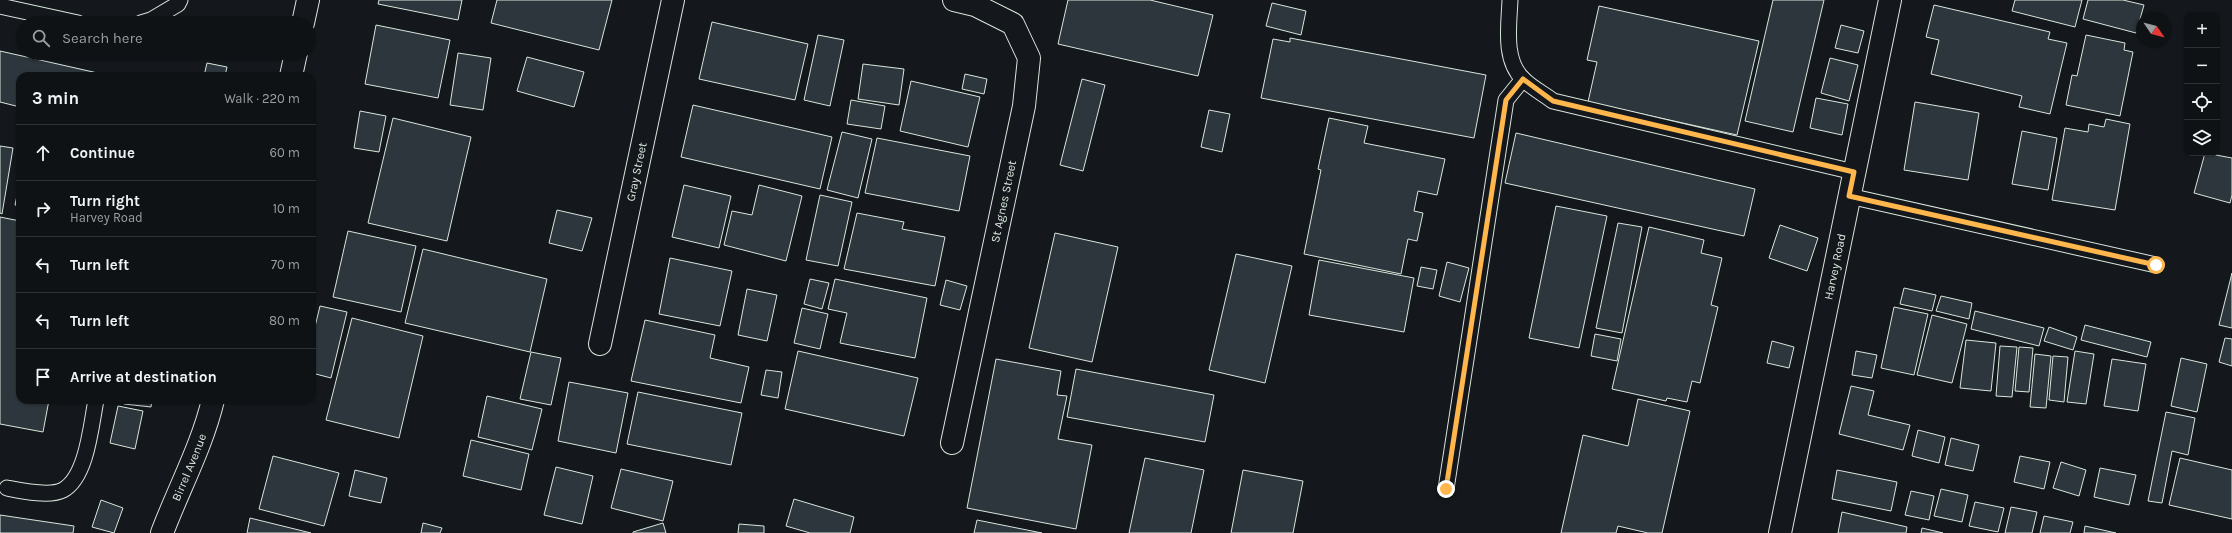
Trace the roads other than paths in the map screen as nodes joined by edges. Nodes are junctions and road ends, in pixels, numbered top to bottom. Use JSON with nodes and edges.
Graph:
{"nodes":[{"id":1,"x":180,"y":0,"type":"edge"},
{"id":2,"x":308,"y":0,"type":"edge"},
{"id":3,"x":673,"y":0,"type":"edge"},
{"id":4,"x":954,"y":0,"type":"edge"},
{"id":5,"x":1510,"y":0,"type":"edge"},
{"id":6,"x":1890,"y":0,"type":"edge"},
{"id":7,"x":0,"y":6,"type":"edge"},
{"id":8,"x":46,"y":16,"type":"edge"},
{"id":9,"x":158,"y":16,"type":"edge"},
{"id":10,"x":305,"y":16,"type":"edge"},
{"id":11,"x":294,"y":60,"type":"edge"},
{"id":12,"x":292,"y":72,"type":"edge"},
{"id":13,"x":1523,"y":79,"type":"junction"},
{"id":14,"x":1854,"y":172,"type":"junction"},
{"id":15,"x":1849,"y":196,"type":"junction"},
{"id":16,"x":2156,"y":265,"type":"dead end"},
{"id":17,"x":600,"y":344,"type":"dead end"},
{"id":18,"x":95,"y":404,"type":"edge"},
{"id":19,"x":212,"y":404,"type":"edge"},
{"id":20,"x":952,"y":443,"type":"dead end"},
{"id":21,"x":7,"y":488,"type":"dead end"},
{"id":22,"x":1446,"y":489,"type":"dead end"},
{"id":23,"x":162,"y":533,"type":"edge"},
{"id":24,"x":1780,"y":533,"type":"edge"}],
"edges":[{"from":1,"to":9,"type":"lane"},
{"from":2,"to":10,"type":"street"},
{"from":3,"to":17,"type":"street","name":"Gray Street"},
{"from":4,"to":20,"type":"street","name":"St Agnes Street"},
{"from":5,"to":13,"type":"lane"},
{"from":6,"to":14,"type":"street","name":"Harvey Road"},
{"from":7,"to":8,"type":"lane"},
{"from":11,"to":12,"type":"street"},
{"from":13,"to":14,"type":"lane"},
{"from":13,"to":22,"type":"lane"},
{"from":14,"to":15,"type":"street","name":"Harvey Road"},
{"from":15,"to":16,"type":"lane"},
{"from":15,"to":24,"type":"street","name":"Harvey Road"},
{"from":18,"to":21,"type":"lane"},
{"from":19,"to":23,"type":"street","name":"Birrel Avenue"}]}
